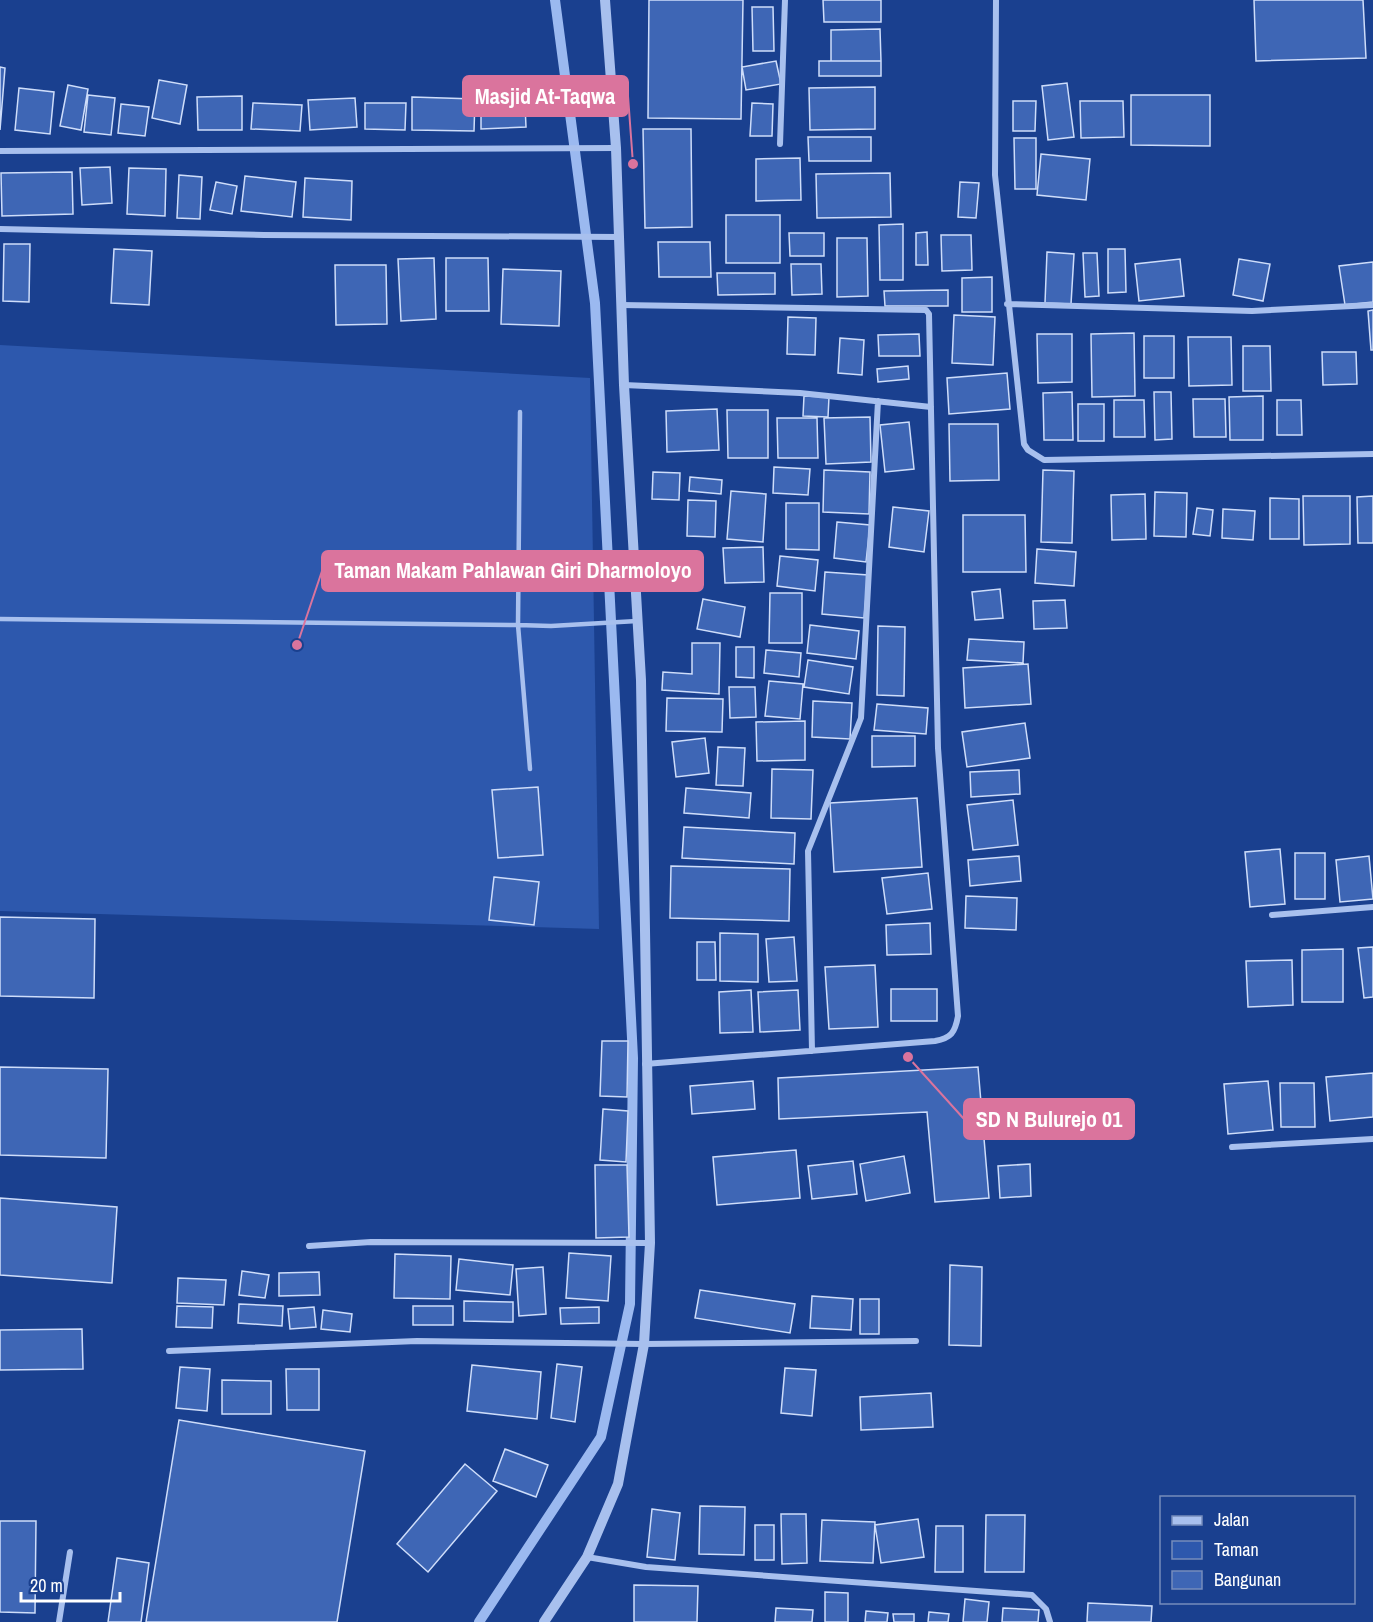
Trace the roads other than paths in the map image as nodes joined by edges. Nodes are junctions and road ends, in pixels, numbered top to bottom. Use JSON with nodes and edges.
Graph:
{"nodes":[{"id":1,"x":605,"y":0,"type":"edge"},
{"id":2,"x":785,"y":0,"type":"edge"},
{"id":3,"x":996,"y":0,"type":"edge"},
{"id":4,"x":780,"y":144,"type":"dead end"},
{"id":5,"x":616,"y":148,"type":"junction"},
{"id":6,"x":0,"y":150,"type":"edge"},
{"id":7,"x":0,"y":230,"type":"edge"},
{"id":8,"x":619,"y":237,"type":"junction"},
{"id":9,"x":1007,"y":304,"type":"junction"},
{"id":10,"x":621,"y":305,"type":"junction"},
{"id":11,"x":1373,"y":305,"type":"edge"},
{"id":12,"x":624,"y":385,"type":"junction"},
{"id":13,"x":878,"y":401,"type":"junction"},
{"id":14,"x":931,"y":407,"type":"junction"},
{"id":15,"x":520,"y":412,"type":"dead end"},
{"id":16,"x":1373,"y":454,"type":"edge"},
{"id":17,"x":0,"y":620,"type":"edge"},
{"id":18,"x":637,"y":621,"type":"junction"},
{"id":19,"x":518,"y":625,"type":"junction"},
{"id":20,"x":530,"y":769,"type":"dead end"},
{"id":21,"x":1373,"y":907,"type":"edge"},
{"id":22,"x":1272,"y":915,"type":"dead end"},
{"id":23,"x":812,"y":1051,"type":"junction"},
{"id":24,"x":645,"y":1064,"type":"junction"},
{"id":25,"x":1373,"y":1139,"type":"edge"},
{"id":26,"x":1232,"y":1148,"type":"dead end"},
{"id":27,"x":650,"y":1244,"type":"junction"},
{"id":28,"x":309,"y":1246,"type":"dead end"},
{"id":29,"x":916,"y":1341,"type":"dead end"},
{"id":30,"x":644,"y":1344,"type":"junction"},
{"id":31,"x":169,"y":1351,"type":"dead end"},
{"id":32,"x":70,"y":1551,"type":"dead end"},
{"id":33,"x":586,"y":1557,"type":"junction"},
{"id":34,"x":59,"y":1622,"type":"edge"},
{"id":35,"x":544,"y":1622,"type":"edge"},
{"id":36,"x":1050,"y":1622,"type":"edge"}],
"edges":[{"from":1,"to":5,"type":"street"},
{"from":2,"to":4,"type":"street"},
{"from":3,"to":9,"type":"street"},
{"from":5,"to":6,"type":"street"},
{"from":5,"to":8,"type":"street"},
{"from":7,"to":8,"type":"street"},
{"from":8,"to":10,"type":"street"},
{"from":9,"to":11,"type":"street"},
{"from":9,"to":16,"type":"street"},
{"from":10,"to":12,"type":"street"},
{"from":10,"to":14,"type":"street"},
{"from":12,"to":13,"type":"street"},
{"from":12,"to":18,"type":"street"},
{"from":13,"to":14,"type":"street"},
{"from":13,"to":23,"type":"street"},
{"from":14,"to":23,"type":"street"},
{"from":15,"to":19,"type":"lane"},
{"from":17,"to":19,"type":"lane"},
{"from":18,"to":19,"type":"lane"},
{"from":18,"to":24,"type":"street"},
{"from":19,"to":20,"type":"lane"},
{"from":21,"to":22,"type":"street"},
{"from":23,"to":24,"type":"street"},
{"from":24,"to":27,"type":"street"},
{"from":25,"to":26,"type":"street"},
{"from":27,"to":28,"type":"street"},
{"from":27,"to":30,"type":"street"},
{"from":29,"to":30,"type":"street"},
{"from":30,"to":31,"type":"street"},
{"from":30,"to":33,"type":"street"},
{"from":32,"to":34,"type":"street"},
{"from":33,"to":35,"type":"street"},
{"from":33,"to":36,"type":"street"}]}
